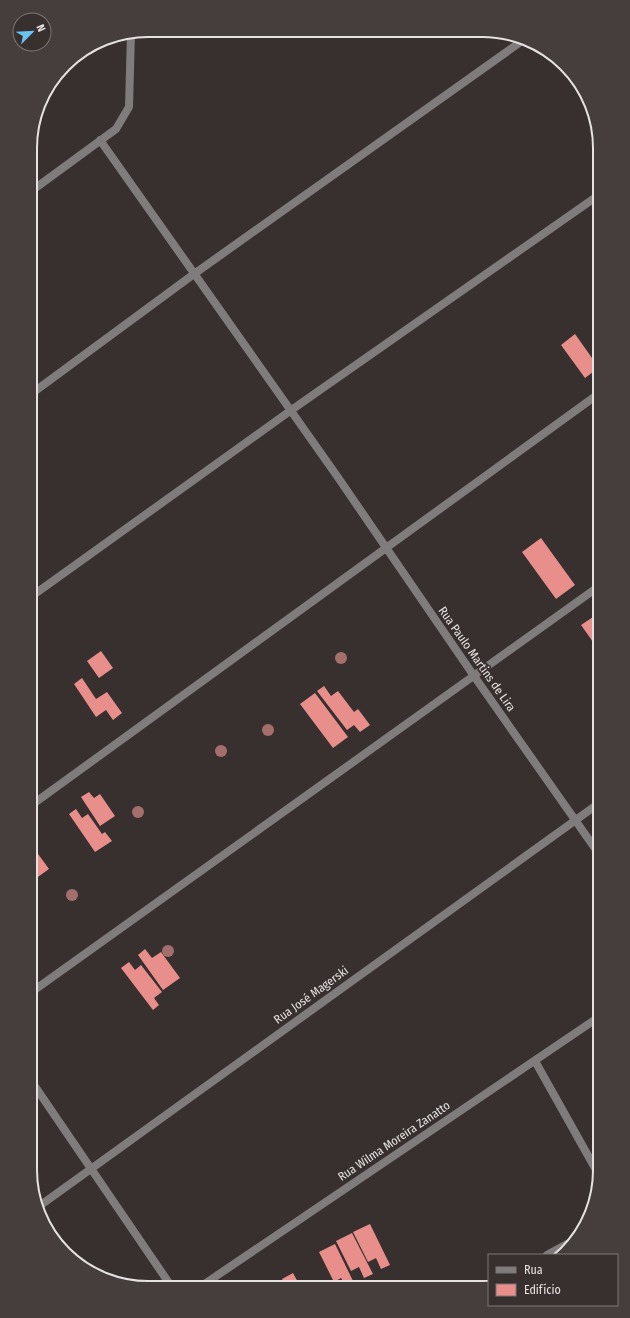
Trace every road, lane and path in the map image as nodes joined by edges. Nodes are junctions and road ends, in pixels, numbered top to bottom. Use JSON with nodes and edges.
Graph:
{"nodes":[{"id":1,"x":131,"y":38,"type":"edge"},
{"id":2,"x":519,"y":43,"type":"edge"},
{"id":3,"x":100,"y":140,"type":"junction"},
{"id":4,"x":37,"y":187,"type":"edge"},
{"id":5,"x":593,"y":199,"type":"edge"},
{"id":6,"x":194,"y":274,"type":"junction"},
{"id":7,"x":37,"y":390,"type":"edge"},
{"id":8,"x":593,"y":398,"type":"edge"},
{"id":9,"x":290,"y":411,"type":"junction"},
{"id":10,"x":386,"y":549,"type":"junction"},
{"id":11,"x":593,"y":591,"type":"edge"},
{"id":12,"x":37,"y":592,"type":"edge"},
{"id":13,"x":474,"y":676,"type":"junction"},
{"id":14,"x":37,"y":801,"type":"edge"},
{"id":15,"x":593,"y":808,"type":"edge"},
{"id":16,"x":575,"y":821,"type":"junction"},
{"id":17,"x":593,"y":846,"type":"edge"},
{"id":18,"x":37,"y":988,"type":"edge"},
{"id":19,"x":593,"y":1021,"type":"edge"},
{"id":20,"x":535,"y":1061,"type":"junction"},
{"id":21,"x":37,"y":1089,"type":"edge"},
{"id":22,"x":593,"y":1165,"type":"edge"},
{"id":23,"x":91,"y":1168,"type":"junction"},
{"id":24,"x":42,"y":1204,"type":"edge"},
{"id":25,"x":561,"y":1247,"type":"edge"},
{"id":26,"x":548,"y":1254,"type":"edge"},
{"id":27,"x":168,"y":1281,"type":"edge"},
{"id":28,"x":209,"y":1281,"type":"edge"}],
"edges":[{"from":1,"to":3,"type":"street"},
{"from":2,"to":6,"type":"street"},
{"from":3,"to":4,"type":"street"},
{"from":3,"to":6,"type":"street","name":"Rua Paulo Martins de Lira"},
{"from":5,"to":9,"type":"street"},
{"from":6,"to":7,"type":"street"},
{"from":6,"to":9,"type":"street","name":"Rua Paulo Martins de Lira"},
{"from":8,"to":10,"type":"street"},
{"from":9,"to":10,"type":"street","name":"Rua Paulo Martins de Lira"},
{"from":9,"to":12,"type":"street"},
{"from":10,"to":13,"type":"street","name":"Rua Paulo Martins de Lira"},
{"from":10,"to":14,"type":"street"},
{"from":11,"to":13,"type":"street"},
{"from":13,"to":16,"type":"street","name":"Rua Paulo Martins de Lira"},
{"from":13,"to":18,"type":"street"},
{"from":15,"to":16,"type":"street","name":"Rua José Magerski"},
{"from":16,"to":17,"type":"street","name":"Rua Paulo Martins de Lira"},
{"from":16,"to":23,"type":"street","name":"Rua José Magerski"},
{"from":19,"to":20,"type":"street","name":"Rua Wilma Moreira Zanatto"},
{"from":20,"to":22,"type":"street"},
{"from":20,"to":28,"type":"street","name":"Rua Wilma Moreira Zanatto"},
{"from":21,"to":23,"type":"street"},
{"from":23,"to":24,"type":"street","name":"Rua José Magerski"},
{"from":23,"to":27,"type":"street"},
{"from":25,"to":26,"type":"street"}]}
